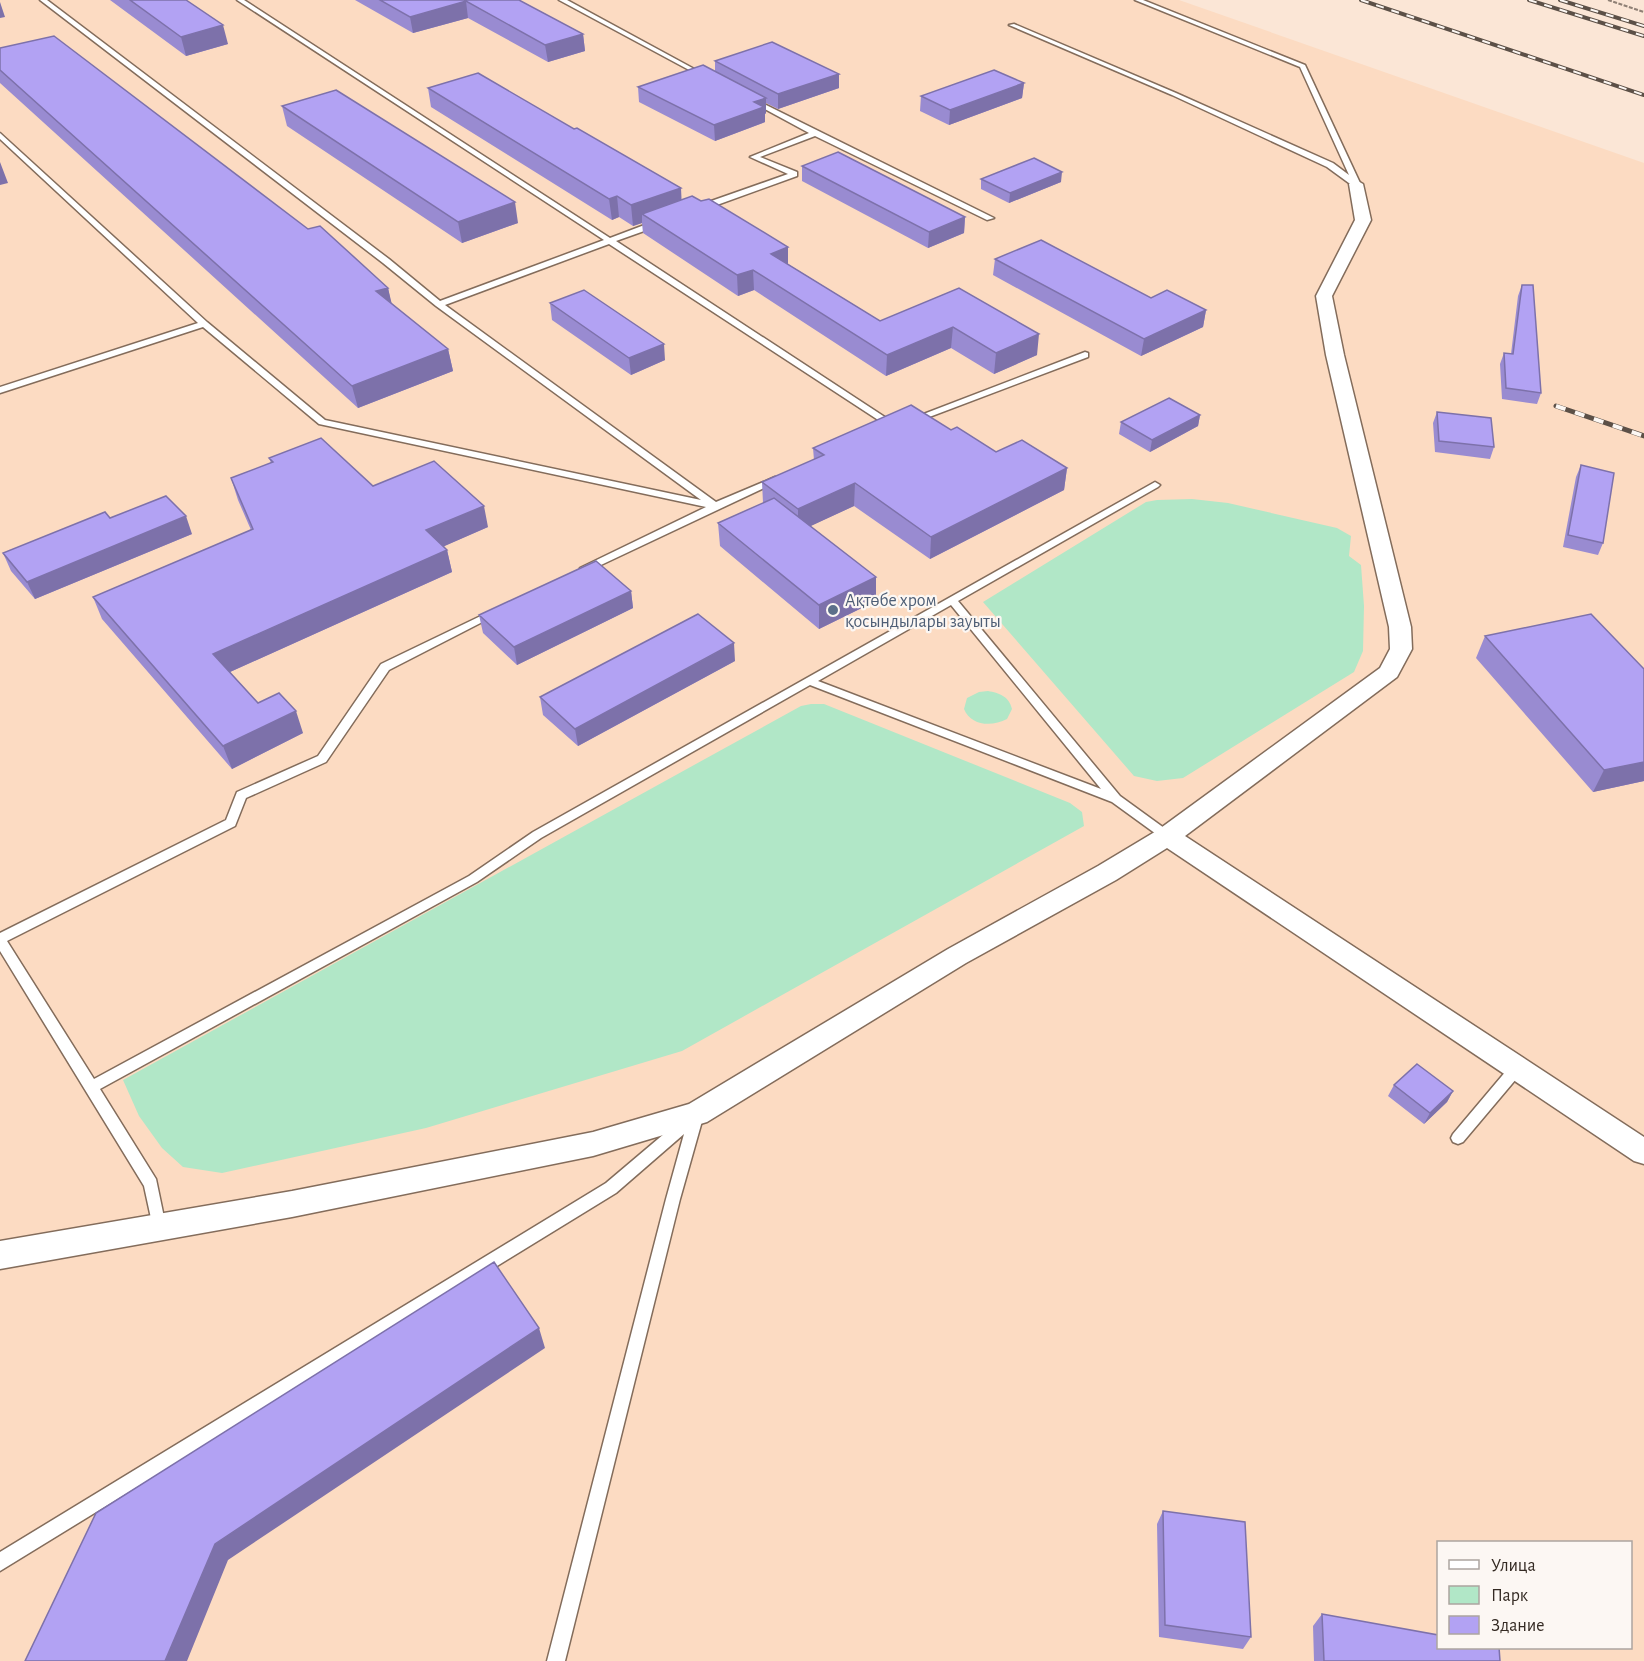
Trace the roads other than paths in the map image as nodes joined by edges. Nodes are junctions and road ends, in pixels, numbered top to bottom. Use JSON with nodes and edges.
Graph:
{"nodes":[{"id":1,"x":43,"y":0,"type":"edge"},
{"id":2,"x":240,"y":0,"type":"edge"},
{"id":3,"x":562,"y":0,"type":"edge"},
{"id":4,"x":1138,"y":0,"type":"edge"},
{"id":5,"x":1012,"y":25,"type":"dead end"},
{"id":6,"x":711,"y":79,"type":"edge"},
{"id":7,"x":742,"y":95,"type":"edge"},
{"id":8,"x":815,"y":133,"type":"junction"},
{"id":9,"x":0,"y":135,"type":"edge"},
{"id":10,"x":1356,"y":184,"type":"junction"},
{"id":11,"x":695,"y":210,"type":"edge"},
{"id":12,"x":673,"y":217,"type":"edge"},
{"id":13,"x":990,"y":218,"type":"dead end"},
{"id":14,"x":607,"y":241,"type":"junction"},
{"id":15,"x":439,"y":304,"type":"junction"},
{"id":16,"x":204,"y":324,"type":"junction"},
{"id":17,"x":1085,"y":355,"type":"dead end"},
{"id":18,"x":0,"y":390,"type":"edge"},
{"id":19,"x":895,"y":427,"type":"junction"},
{"id":20,"x":884,"y":432,"type":"edge"},
{"id":21,"x":789,"y":474,"type":"edge"},
{"id":22,"x":1155,"y":485,"type":"dead end"},
{"id":23,"x":715,"y":506,"type":"junction"},
{"id":24,"x":577,"y":574,"type":"edge"},
{"id":25,"x":952,"y":600,"type":"junction"},
{"id":26,"x":502,"y":610,"type":"edge"},
{"id":27,"x":809,"y":681,"type":"junction"},
{"id":28,"x":1116,"y":800,"type":"junction"},
{"id":29,"x":1167,"y":836,"type":"junction"},
{"id":30,"x":0,"y":939,"type":"edge"},
{"id":31,"x":1517,"y":1068,"type":"junction"},
{"id":32,"x":92,"y":1087,"type":"junction"},
{"id":33,"x":697,"y":1114,"type":"junction"},
{"id":34,"x":1458,"y":1138,"type":"dead end"},
{"id":35,"x":1644,"y":1152,"type":"edge"},
{"id":36,"x":159,"y":1227,"type":"junction"},
{"id":37,"x":0,"y":1255,"type":"edge"},
{"id":38,"x":0,"y":1562,"type":"edge"},
{"id":39,"x":556,"y":1661,"type":"edge"}],
"edges":[{"from":1,"to":15,"type":"lane"},
{"from":2,"to":14,"type":"lane"},
{"from":3,"to":6,"type":"lane"},
{"from":4,"to":10,"type":"lane"},
{"from":5,"to":10,"type":"lane"},
{"from":7,"to":8,"type":"lane"},
{"from":8,"to":11,"type":"lane"},
{"from":8,"to":13,"type":"lane"},
{"from":9,"to":16,"type":"lane"},
{"from":10,"to":29,"type":"street"},
{"from":12,"to":14,"type":"lane"},
{"from":14,"to":15,"type":"lane"},
{"from":14,"to":19,"type":"lane"},
{"from":15,"to":23,"type":"lane"},
{"from":16,"to":18,"type":"lane"},
{"from":16,"to":23,"type":"lane"},
{"from":17,"to":19,"type":"lane"},
{"from":19,"to":20,"type":"lane"},
{"from":21,"to":23,"type":"lane"},
{"from":22,"to":25,"type":"lane"},
{"from":23,"to":24,"type":"lane"},
{"from":25,"to":27,"type":"lane"},
{"from":25,"to":28,"type":"lane"},
{"from":26,"to":30,"type":"lane"},
{"from":27,"to":28,"type":"lane"},
{"from":27,"to":32,"type":"lane"},
{"from":28,"to":29,"type":"lane"},
{"from":29,"to":31,"type":"street"},
{"from":29,"to":33,"type":"street"},
{"from":30,"to":32,"type":"lane"},
{"from":31,"to":34,"type":"lane"},
{"from":31,"to":35,"type":"street"},
{"from":32,"to":36,"type":"lane"},
{"from":33,"to":36,"type":"street"},
{"from":33,"to":38,"type":"lane"},
{"from":33,"to":39,"type":"lane"},
{"from":36,"to":37,"type":"street"}]}
